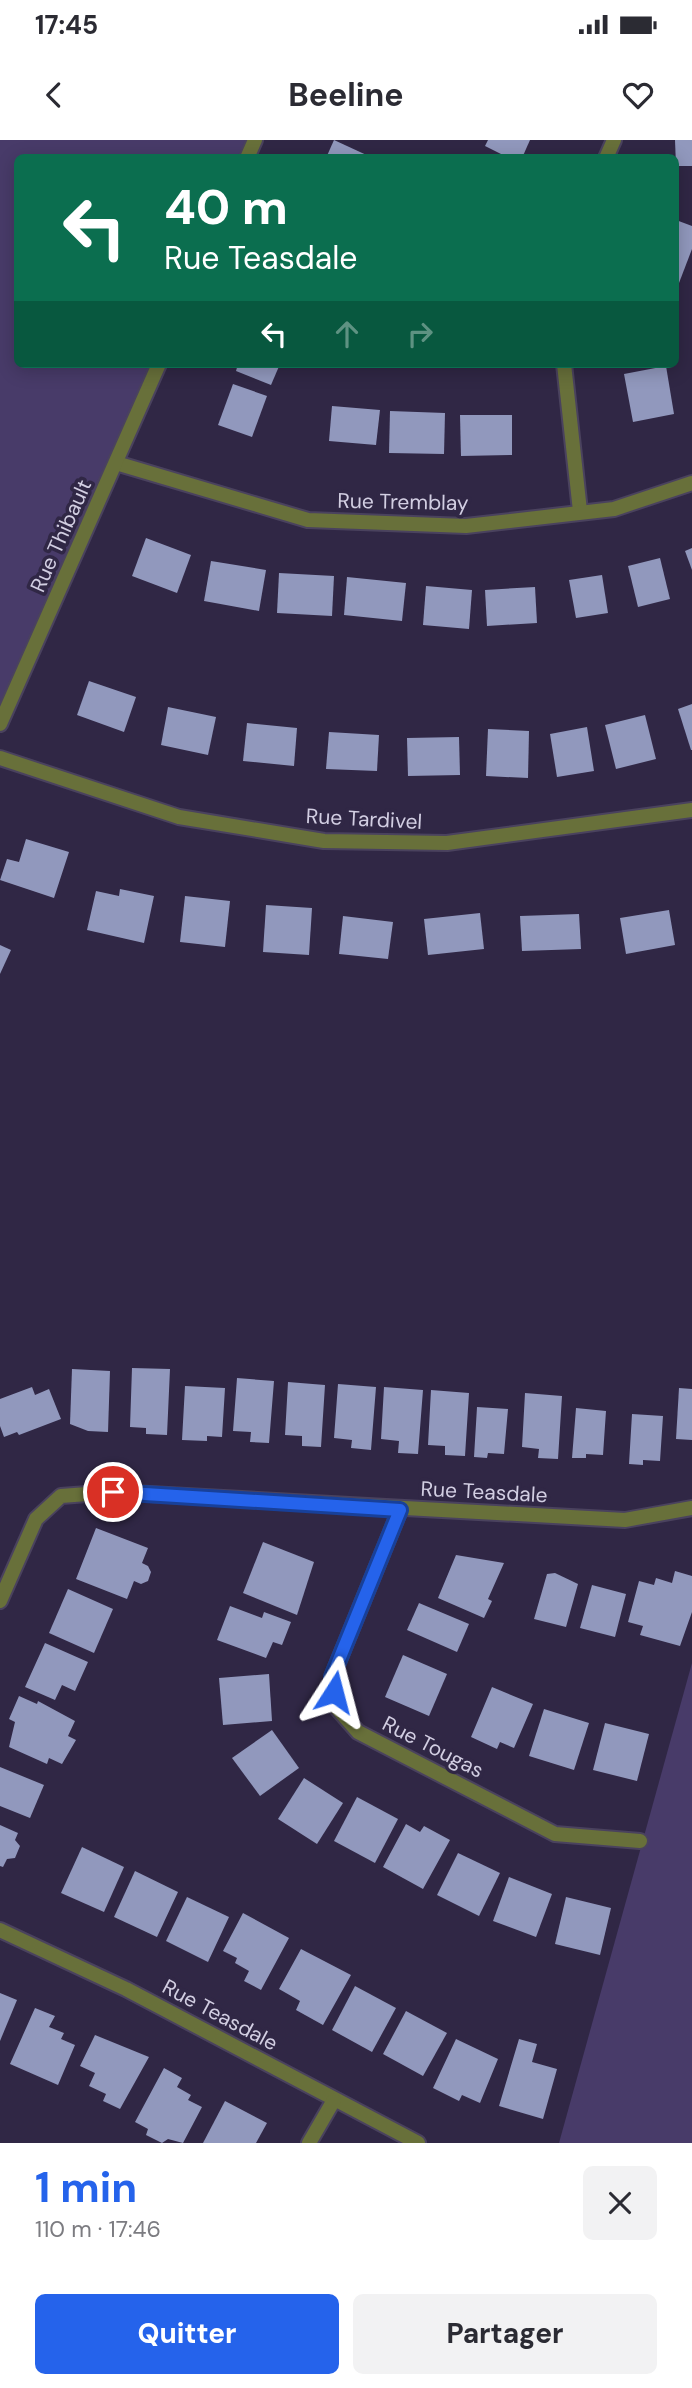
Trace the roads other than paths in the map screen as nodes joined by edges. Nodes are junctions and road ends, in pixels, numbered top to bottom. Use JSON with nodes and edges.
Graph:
{"nodes":[{"id":1,"x":157,"y":368,"type":"edge"},
{"id":2,"x":564,"y":368,"type":"edge"},
{"id":3,"x":116,"y":463,"type":"junction"},
{"id":4,"x":692,"y":483,"type":"edge"},
{"id":5,"x":580,"y":511,"type":"junction"},
{"id":6,"x":0,"y":724,"type":"edge"},
{"id":7,"x":0,"y":758,"type":"edge"},
{"id":8,"x":692,"y":810,"type":"edge"},
{"id":9,"x":692,"y":1508,"type":"edge"},
{"id":10,"x":400,"y":1510,"type":"junction"},
{"id":11,"x":0,"y":1601,"type":"edge"},
{"id":12,"x":640,"y":1841,"type":"dead end"},
{"id":13,"x":0,"y":1930,"type":"edge"},
{"id":14,"x":334,"y":2100,"type":"junction"},
{"id":15,"x":309,"y":2143,"type":"edge"},
{"id":16,"x":418,"y":2143,"type":"edge"}],
"edges":[{"from":1,"to":3,"type":"street","name":"Rue Thibault"},
{"from":2,"to":5,"type":"street"},
{"from":3,"to":5,"type":"street","name":"Rue Tremblay"},
{"from":3,"to":6,"type":"street","name":"Rue Thibault"},
{"from":4,"to":5,"type":"street","name":"Rue Tremblay"},
{"from":7,"to":8,"type":"street","name":"Rue Tardivel"},
{"from":9,"to":10,"type":"street","name":"Rue Teasdale"},
{"from":10,"to":11,"type":"street","name":"Rue Teasdale"},
{"from":10,"to":12,"type":"street","name":"Rue Tougas"},
{"from":13,"to":14,"type":"street","name":"Rue Teasdale"},
{"from":14,"to":15,"type":"street"},
{"from":14,"to":16,"type":"street","name":"Rue Teasdale"}]}
